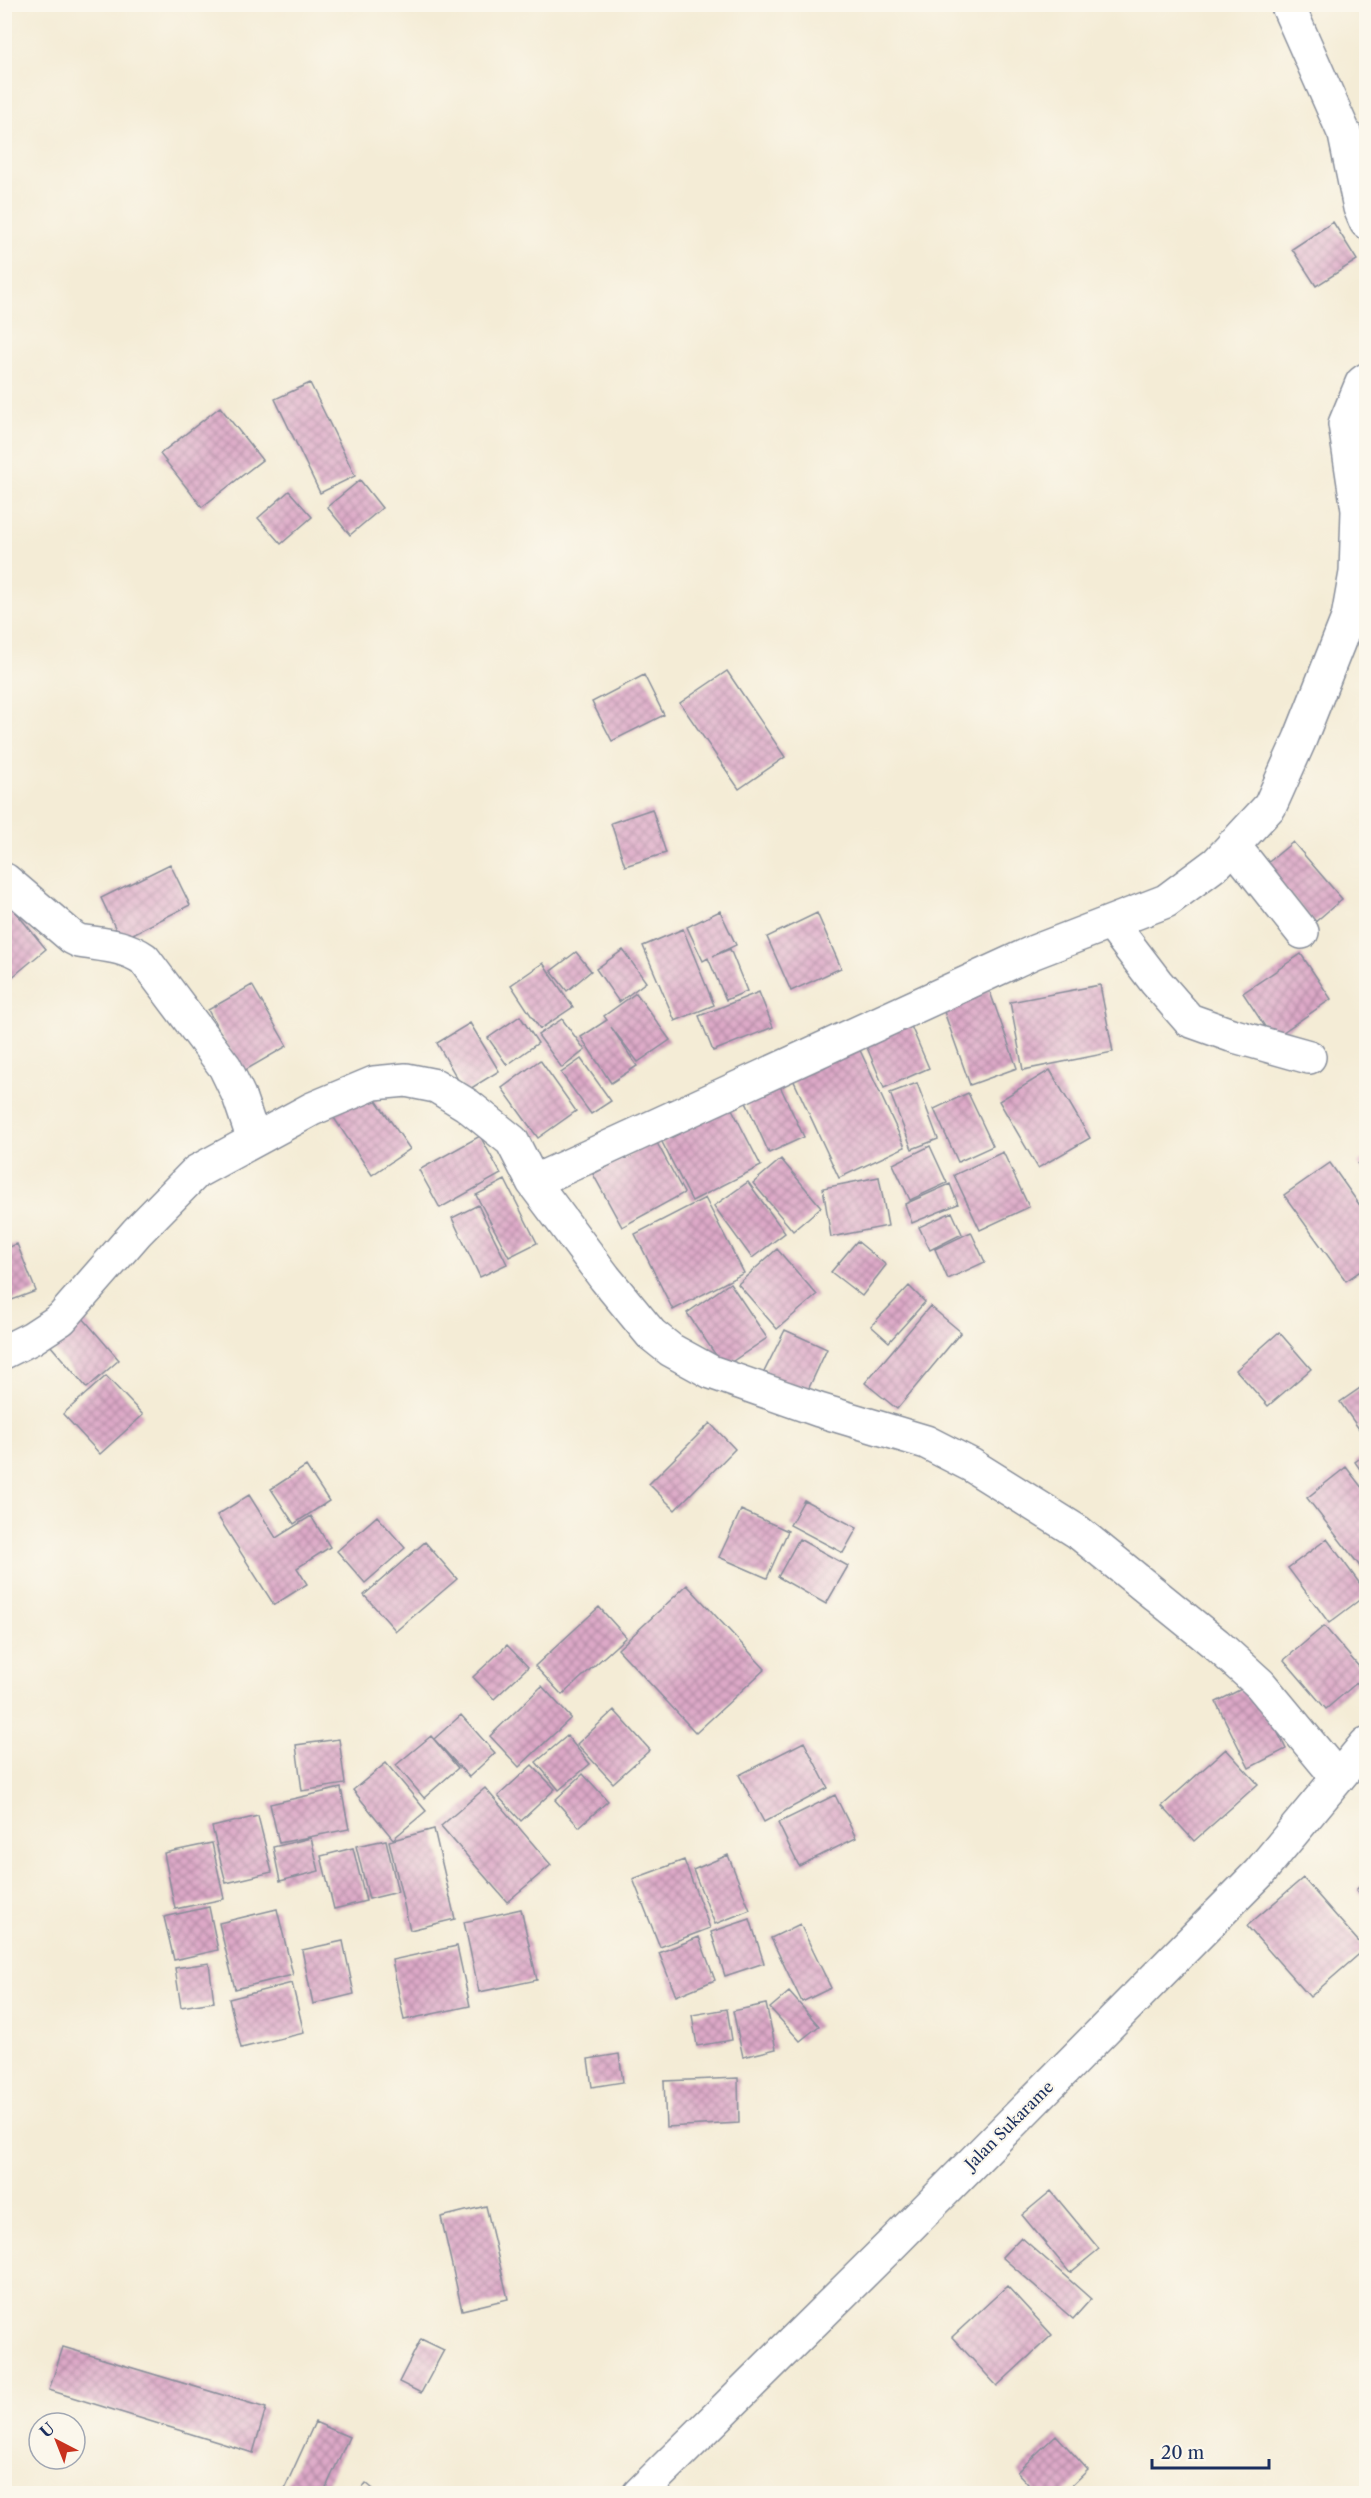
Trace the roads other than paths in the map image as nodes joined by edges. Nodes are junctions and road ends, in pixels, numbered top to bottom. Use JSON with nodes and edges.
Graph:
{"nodes":[{"id":1,"x":1287,"y":4,"type":"edge"},
{"id":2,"x":1366,"y":222,"type":"edge"},
{"id":3,"x":1366,"y":380,"type":"edge"},
{"id":4,"x":1233,"y":845,"type":"junction"},
{"id":5,"x":5,"y":880,"type":"edge"},
{"id":6,"x":1111,"y":923,"type":"junction"},
{"id":7,"x":1302,"y":932,"type":"dead end"},
{"id":8,"x":1309,"y":1057,"type":"dead end"},
{"id":9,"x":254,"y":1140,"type":"junction"},
{"id":10,"x":533,"y":1182,"type":"junction"},
{"id":11,"x":4,"y":1352,"type":"edge"},
{"id":12,"x":1366,"y":1744,"type":"edge"},
{"id":13,"x":1338,"y":1778,"type":"junction"},
{"id":14,"x":639,"y":2493,"type":"edge"}],
"edges":[{"from":1,"to":2,"type":"street"},
{"from":3,"to":4,"type":"street"},
{"from":4,"to":6,"type":"street"},
{"from":4,"to":7,"type":"street"},
{"from":5,"to":9,"type":"street"},
{"from":6,"to":8,"type":"street"},
{"from":6,"to":10,"type":"street"},
{"from":9,"to":10,"type":"street"},
{"from":9,"to":11,"type":"street"},
{"from":10,"to":13,"type":"street"},
{"from":12,"to":13,"type":"street","name":"Jalan Sukarame"},
{"from":13,"to":14,"type":"street","name":"Jalan Sukarame"}]}
